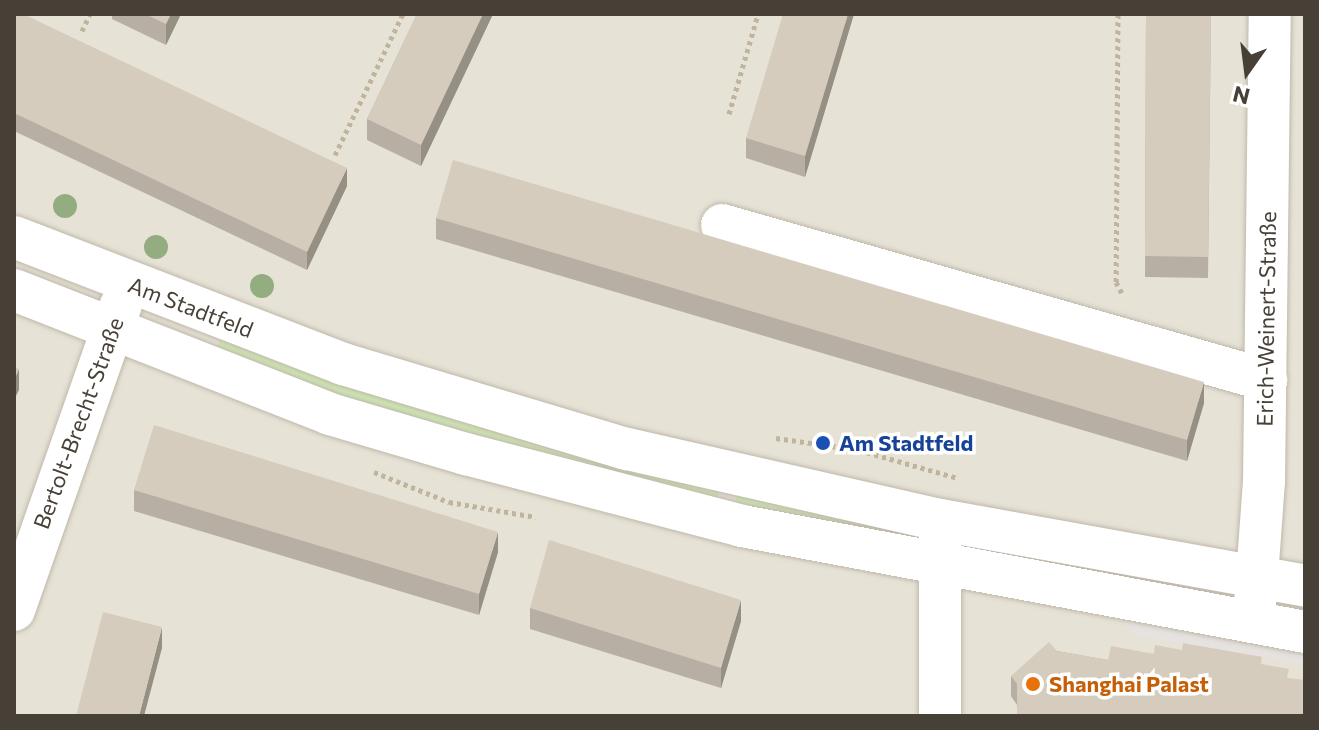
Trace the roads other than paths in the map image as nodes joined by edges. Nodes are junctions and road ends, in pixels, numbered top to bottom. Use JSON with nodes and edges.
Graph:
{"nodes":[{"id":1,"x":1270,"y":14,"type":"edge"},
{"id":2,"x":722,"y":225,"type":"dead end"},
{"id":3,"x":14,"y":237,"type":"edge"},
{"id":4,"x":130,"y":283,"type":"junction"},
{"id":5,"x":14,"y":290,"type":"edge"},
{"id":6,"x":112,"y":330,"type":"junction"},
{"id":7,"x":1266,"y":380,"type":"junction"},
{"id":8,"x":940,"y":520,"type":"junction"},
{"id":9,"x":940,"y":565,"type":"junction"},
{"id":10,"x":1258,"y":578,"type":"junction"},
{"id":11,"x":1305,"y":586,"type":"edge"},
{"id":12,"x":14,"y":610,"type":"edge"},
{"id":13,"x":1252,"y":624,"type":"junction"},
{"id":14,"x":1305,"y":632,"type":"edge"},
{"id":15,"x":940,"y":716,"type":"edge"}],
"edges":[{"from":1,"to":7,"type":"street","name":"Erich-Weinert-Straße"},
{"from":2,"to":7,"type":"street"},
{"from":3,"to":4,"type":"street","name":"Am Stadtfeld"},
{"from":4,"to":6,"type":"street","name":"Bertolt-Brecht-Straße"},
{"from":4,"to":8,"type":"street","name":"Am Stadtfeld"},
{"from":5,"to":6,"type":"street"},
{"from":6,"to":9,"type":"street"},
{"from":6,"to":12,"type":"street","name":"Bertolt-Brecht-Straße"},
{"from":7,"to":10,"type":"street","name":"Erich-Weinert-Straße"},
{"from":8,"to":9,"type":"street"},
{"from":8,"to":10,"type":"street","name":"Am Stadtfeld"},
{"from":9,"to":13,"type":"street"},
{"from":9,"to":15,"type":"street"},
{"from":10,"to":11,"type":"street","name":"Am Stadtfeld"},
{"from":10,"to":13,"type":"street","name":"Erich-Weinert-Straße"},
{"from":13,"to":14,"type":"street"}]}
